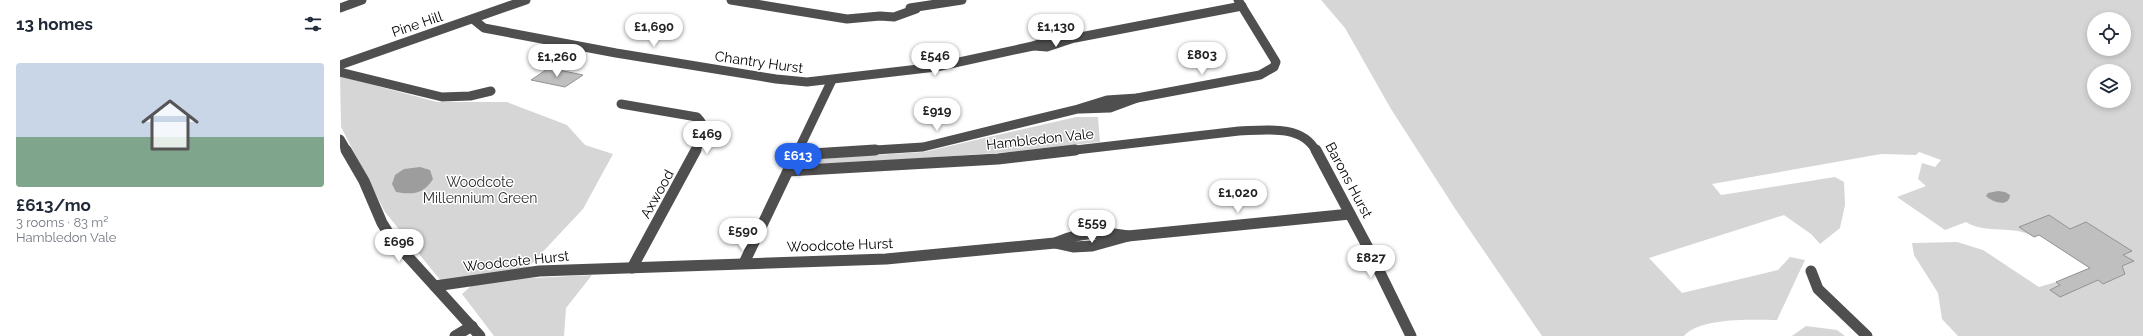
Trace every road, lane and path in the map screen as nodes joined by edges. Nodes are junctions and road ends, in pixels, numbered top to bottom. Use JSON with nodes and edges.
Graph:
{"nodes":[{"id":1,"x":362,"y":0,"type":"edge"},
{"id":2,"x":526,"y":0,"type":"edge"},
{"id":3,"x":731,"y":0,"type":"edge"},
{"id":4,"x":962,"y":0,"type":"edge"},
{"id":5,"x":1240,"y":3,"type":"edge"},
{"id":6,"x":340,"y":8,"type":"edge"},
{"id":7,"x":473,"y":19,"type":"junction"},
{"id":8,"x":340,"y":65,"type":"edge"},
{"id":9,"x":340,"y":72,"type":"edge"},
{"id":10,"x":832,"y":80,"type":"junction"},
{"id":11,"x":491,"y":91,"type":"dead end"},
{"id":12,"x":621,"y":104,"type":"dead end"},
{"id":13,"x":1270,"y":130,"type":"joint"},
{"id":14,"x":340,"y":139,"type":"edge"},
{"id":15,"x":796,"y":155,"type":"junction"},
{"id":16,"x":788,"y":171,"type":"junction"},
{"id":17,"x":1350,"y":214,"type":"junction"},
{"id":18,"x":744,"y":264,"type":"junction"},
{"id":19,"x":632,"y":268,"type":"junction"},
{"id":20,"x":1811,"y":270,"type":"dead end"},
{"id":21,"x":435,"y":286,"type":"junction"},
{"id":22,"x":472,"y":326,"type":"junction"},
{"id":23,"x":455,"y":336,"type":"edge"},
{"id":24,"x":480,"y":336,"type":"edge"},
{"id":25,"x":1411,"y":336,"type":"edge"},
{"id":26,"x":1867,"y":336,"type":"edge"}],
"edges":[{"from":1,"to":6,"type":"street"},
{"from":2,"to":7,"type":"street","name":"Pine Hill"},
{"from":3,"to":4,"type":"street"},
{"from":5,"to":10,"type":"street","name":"Chantry Hurst"},
{"from":5,"to":15,"type":"street"},
{"from":7,"to":8,"type":"street","name":"Pine Hill"},
{"from":7,"to":10,"type":"street","name":"Chantry Hurst"},
{"from":9,"to":11,"type":"street"},
{"from":10,"to":15,"type":"street"},
{"from":12,"to":19,"type":"street","name":"Axwood"},
{"from":13,"to":16,"type":"street","name":"Hambledon Vale"},
{"from":13,"to":17,"type":"street","name":"Barons Hurst"},
{"from":14,"to":21,"type":"street"},
{"from":15,"to":16,"type":"street"},
{"from":16,"to":18,"type":"street"},
{"from":17,"to":18,"type":"street","name":"Woodcote Hurst"},
{"from":17,"to":25,"type":"street","name":"Barons Hurst"},
{"from":18,"to":19,"type":"street","name":"Woodcote Hurst"},
{"from":19,"to":21,"type":"street","name":"Woodcote Hurst"},
{"from":20,"to":26,"type":"street"},
{"from":21,"to":22,"type":"street"},
{"from":22,"to":23,"type":"street"},
{"from":22,"to":24,"type":"street"}]}
